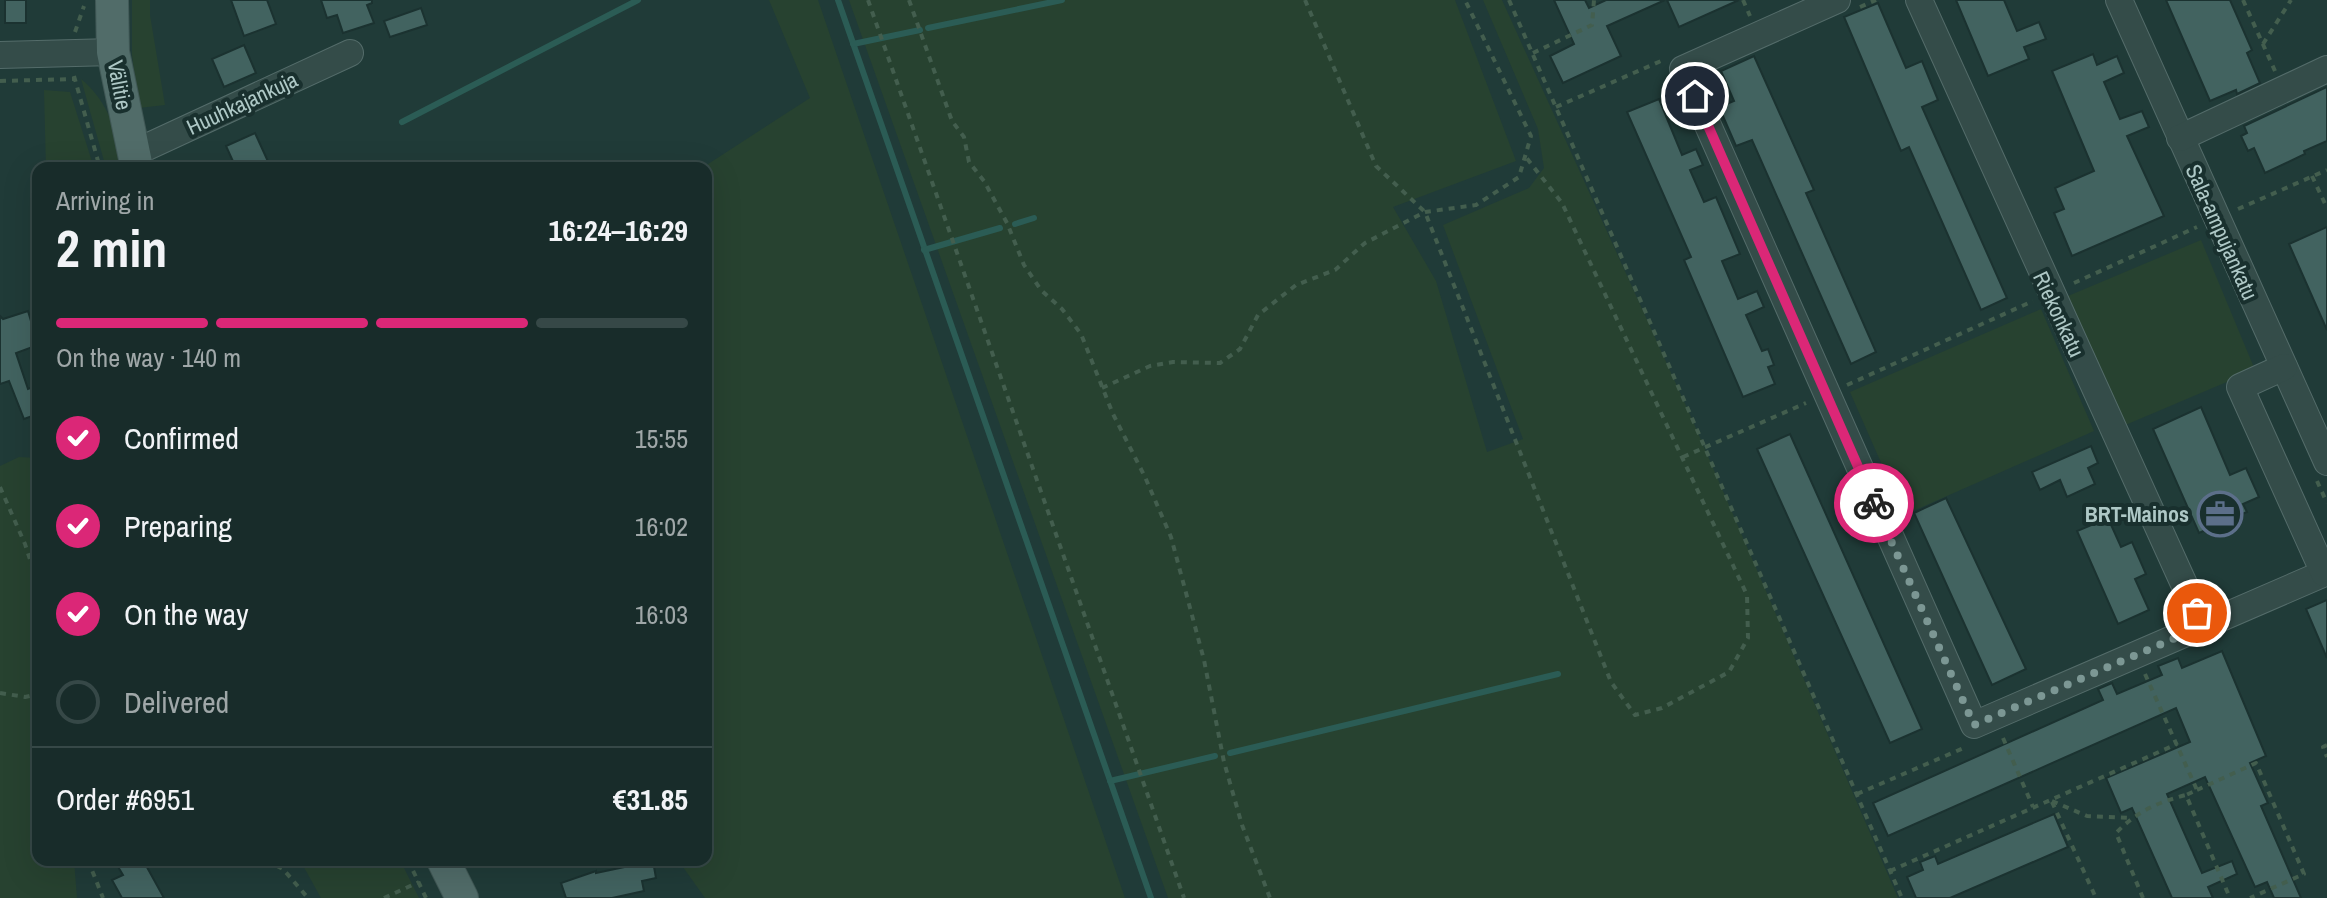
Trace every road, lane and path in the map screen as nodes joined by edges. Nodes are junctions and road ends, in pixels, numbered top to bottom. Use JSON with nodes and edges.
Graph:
{"nodes":[{"id":1,"x":85,"y":0,"type":"edge"},
{"id":2,"x":112,"y":0,"type":"edge"},
{"id":3,"x":868,"y":0,"type":"edge"},
{"id":4,"x":909,"y":0,"type":"edge"},
{"id":5,"x":1305,"y":0,"type":"edge"},
{"id":6,"x":1465,"y":0,"type":"edge"},
{"id":7,"x":1509,"y":0,"type":"edge"},
{"id":8,"x":1594,"y":0,"type":"edge"},
{"id":9,"x":1743,"y":0,"type":"edge"},
{"id":10,"x":1876,"y":0,"type":"edge"},
{"id":11,"x":1919,"y":0,"type":"edge"},
{"id":12,"x":2119,"y":0,"type":"edge"},
{"id":13,"x":2243,"y":0,"type":"edge"},
{"id":14,"x":2291,"y":0,"type":"edge"},
{"id":15,"x":1844,"y":6,"type":"edge"},
{"id":16,"x":1752,"y":21,"type":"dead end"},
{"id":17,"x":2263,"y":44,"type":"junction"},
{"id":18,"x":113,"y":52,"type":"junction"},
{"id":19,"x":350,"y":53,"type":"dead end"},
{"id":20,"x":1532,"y":53,"type":"junction"},
{"id":21,"x":0,"y":55,"type":"edge"},
{"id":22,"x":1674,"y":64,"type":"junction"},
{"id":23,"x":72,"y":67,"type":"junction"},
{"id":24,"x":2327,"y":69,"type":"edge"},
{"id":25,"x":0,"y":81,"type":"edge"},
{"id":26,"x":2284,"y":89,"type":"junction"},
{"id":27,"x":1556,"y":107,"type":"junction"},
{"id":28,"x":2180,"y":138,"type":"junction"},
{"id":29,"x":1525,"y":156,"type":"junction"},
{"id":30,"x":136,"y":161,"type":"edge"},
{"id":31,"x":98,"y":162,"type":"edge"},
{"id":32,"x":2327,"y":170,"type":"edge"},
{"id":33,"x":2312,"y":176,"type":"junction"},
{"id":34,"x":2327,"y":208,"type":"edge"},
{"id":35,"x":1425,"y":212,"type":"junction"},
{"id":36,"x":2216,"y":219,"type":"junction"},
{"id":37,"x":2050,"y":294,"type":"junction"},
{"id":38,"x":2284,"y":367,"type":"junction"},
{"id":39,"x":1102,"y":388,"type":"junction"},
{"id":40,"x":1826,"y":394,"type":"junction"},
{"id":41,"x":1705,"y":447,"type":"junction"},
{"id":42,"x":1682,"y":458,"type":"junction"},
{"id":43,"x":2327,"y":462,"type":"edge"},
{"id":44,"x":0,"y":487,"type":"edge"},
{"id":45,"x":32,"y":566,"type":"edge"},
{"id":46,"x":2326,"y":573,"type":"edge"},
{"id":47,"x":2203,"y":626,"type":"junction"},
{"id":48,"x":2143,"y":669,"type":"dead end"},
{"id":49,"x":0,"y":693,"type":"edge"},
{"id":50,"x":32,"y":695,"type":"edge"},
{"id":51,"x":2000,"y":732,"type":"dead end"},
{"id":52,"x":1970,"y":738,"type":"junction"},
{"id":53,"x":2177,"y":744,"type":"junction"},
{"id":54,"x":2327,"y":745,"type":"edge"},
{"id":55,"x":2327,"y":757,"type":"edge"},
{"id":56,"x":2197,"y":790,"type":"junction"},
{"id":57,"x":1857,"y":794,"type":"junction"},
{"id":58,"x":2186,"y":795,"type":"junction"},
{"id":59,"x":2050,"y":801,"type":"junction"},
{"id":60,"x":2033,"y":807,"type":"junction"},
{"id":61,"x":2130,"y":818,"type":"junction"},
{"id":62,"x":90,"y":866,"type":"edge"},
{"id":63,"x":277,"y":866,"type":"edge"},
{"id":64,"x":411,"y":866,"type":"edge"},
{"id":65,"x":446,"y":866,"type":"edge"},
{"id":66,"x":1890,"y":871,"type":"junction"},
{"id":67,"x":419,"y":882,"type":"junction"},
{"id":68,"x":103,"y":898,"type":"edge"},
{"id":69,"x":308,"y":898,"type":"edge"},
{"id":70,"x":384,"y":898,"type":"edge"},
{"id":71,"x":426,"y":898,"type":"edge"},
{"id":72,"x":462,"y":898,"type":"edge"},
{"id":73,"x":1184,"y":898,"type":"edge"},
{"id":74,"x":1270,"y":898,"type":"edge"},
{"id":75,"x":1902,"y":898,"type":"edge"},
{"id":76,"x":2096,"y":898,"type":"edge"},
{"id":77,"x":2143,"y":898,"type":"edge"},
{"id":78,"x":2230,"y":898,"type":"edge"},
{"id":79,"x":2250,"y":898,"type":"edge"}],
"edges":[{"from":1,"to":23,"type":"path"},
{"from":2,"to":18,"type":"main road","name":"Välitie"},
{"from":3,"to":73,"type":"path"},
{"from":4,"to":39,"type":"path"},
{"from":5,"to":35,"type":"path"},
{"from":6,"to":29,"type":"path"},
{"from":7,"to":20,"type":"path"},
{"from":8,"to":20,"type":"path"},
{"from":9,"to":16,"type":"path"},
{"from":10,"to":15,"type":"path"},
{"from":11,"to":37,"type":"street","name":"Riekonkatu"},
{"from":12,"to":28,"type":"street","name":"Sala-ampujankatu"},
{"from":13,"to":17,"type":"path"},
{"from":14,"to":17,"type":"path"},
{"from":15,"to":22,"type":"street"},
{"from":17,"to":26,"type":"path"},
{"from":18,"to":23,"type":"street"},
{"from":18,"to":30,"type":"main road","name":"Välitie"},
{"from":19,"to":30,"type":"street","name":"Huuhkajankuja"},
{"from":20,"to":27,"type":"path"},
{"from":21,"to":23,"type":"street"},
{"from":22,"to":27,"type":"path"},
{"from":22,"to":40,"type":"street"},
{"from":23,"to":25,"type":"path"},
{"from":23,"to":31,"type":"path"},
{"from":24,"to":26,"type":"street"},
{"from":26,"to":28,"type":"street"},
{"from":27,"to":41,"type":"path"},
{"from":28,"to":36,"type":"street","name":"Sala-ampujankatu"},
{"from":29,"to":35,"type":"path"},
{"from":29,"to":42,"type":"path"},
{"from":32,"to":33,"type":"path"},
{"from":33,"to":34,"type":"path"},
{"from":33,"to":36,"type":"path"},
{"from":35,"to":39,"type":"path"},
{"from":35,"to":42,"type":"path"},
{"from":36,"to":37,"type":"path"},
{"from":36,"to":38,"type":"street","name":"Sala-ampujankatu"},
{"from":37,"to":40,"type":"path"},
{"from":37,"to":47,"type":"street","name":"Riekonkatu"},
{"from":38,"to":43,"type":"street","name":"Sala-ampujankatu"},
{"from":38,"to":46,"type":"street"},
{"from":39,"to":74,"type":"path"},
{"from":40,"to":41,"type":"path"},
{"from":40,"to":52,"type":"street"},
{"from":41,"to":42,"type":"path"},
{"from":41,"to":57,"type":"path"},
{"from":44,"to":45,"type":"path"},
{"from":46,"to":47,"type":"street"},
{"from":47,"to":52,"type":"street"},
{"from":48,"to":53,"type":"path"},
{"from":49,"to":50,"type":"path"},
{"from":51,"to":60,"type":"path"},
{"from":52,"to":57,"type":"path"},
{"from":53,"to":56,"type":"path"},
{"from":53,"to":59,"type":"path"},
{"from":54,"to":55,"type":"path"},
{"from":56,"to":58,"type":"path"},
{"from":56,"to":79,"type":"path"},
{"from":57,"to":66,"type":"path"},
{"from":58,"to":61,"type":"path"},
{"from":58,"to":78,"type":"path"},
{"from":59,"to":60,"type":"path"},
{"from":59,"to":61,"type":"path"},
{"from":59,"to":76,"type":"path"},
{"from":60,"to":66,"type":"path"},
{"from":61,"to":77,"type":"path"},
{"from":62,"to":68,"type":"path"},
{"from":63,"to":69,"type":"path"},
{"from":64,"to":67,"type":"path"},
{"from":65,"to":72,"type":"main road"},
{"from":66,"to":75,"type":"path"},
{"from":67,"to":70,"type":"path"},
{"from":67,"to":71,"type":"path"}]}
